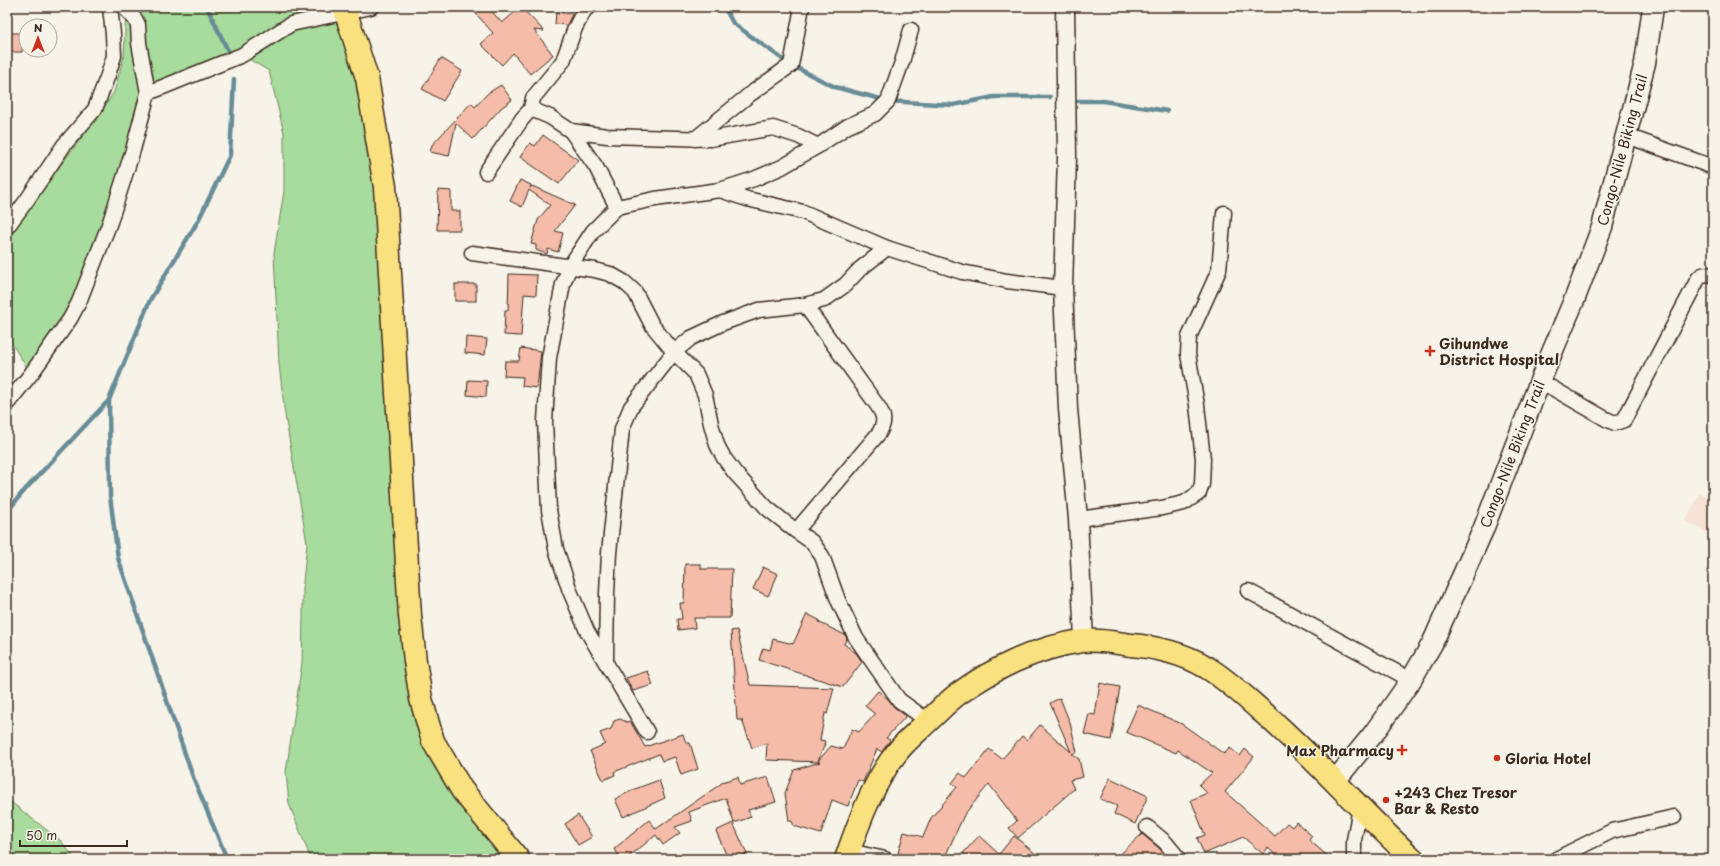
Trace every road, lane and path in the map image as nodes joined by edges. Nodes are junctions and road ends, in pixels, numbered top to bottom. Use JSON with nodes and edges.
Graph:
{"nodes":[{"id":1,"x":110,"y":7,"type":"edge"},
{"id":2,"x":124,"y":7,"type":"edge"},
{"id":3,"x":371,"y":7,"type":"edge"},
{"id":4,"x":589,"y":7,"type":"edge"},
{"id":5,"x":802,"y":7,"type":"edge"},
{"id":6,"x":1065,"y":7,"type":"edge"},
{"id":7,"x":1654,"y":7,"type":"edge"},
{"id":8,"x":346,"y":10,"type":"edge"},
{"id":9,"x":910,"y":30,"type":"dead end"},
{"id":10,"x":148,"y":93,"type":"junction"},
{"id":11,"x":531,"y":109,"type":"junction"},
{"id":12,"x":571,"y":131,"type":"junction"},
{"id":13,"x":1627,"y":136,"type":"junction"},
{"id":14,"x":695,"y":139,"type":"junction"},
{"id":15,"x":818,"y":146,"type":"junction"},
{"id":16,"x":1713,"y":167,"type":"edge"},
{"id":17,"x":486,"y":172,"type":"dead end"},
{"id":18,"x":720,"y":190,"type":"junction"},
{"id":19,"x":617,"y":207,"type":"junction"},
{"id":20,"x":1224,"y":213,"type":"dead end"},
{"id":21,"x":7,"y":227,"type":"edge"},
{"id":22,"x":887,"y":248,"type":"junction"},
{"id":23,"x":472,"y":253,"type":"dead end"},
{"id":24,"x":570,"y":266,"type":"junction"},
{"id":25,"x":1713,"y":275,"type":"edge"},
{"id":26,"x":1063,"y":288,"type":"junction"},
{"id":27,"x":805,"y":305,"type":"junction"},
{"id":28,"x":674,"y":352,"type":"junction"},
{"id":29,"x":1540,"y":381,"type":"junction"},
{"id":30,"x":7,"y":404,"type":"edge"},
{"id":31,"x":1078,"y":519,"type":"junction"},
{"id":32,"x":796,"y":531,"type":"junction"},
{"id":33,"x":1248,"y":591,"type":"dead end"},
{"id":34,"x":1084,"y":640,"type":"junction"},
{"id":35,"x":606,"y":662,"type":"junction"},
{"id":36,"x":1411,"y":680,"type":"junction"},
{"id":37,"x":928,"y":721,"type":"junction"},
{"id":38,"x":647,"y":732,"type":"dead end"},
{"id":39,"x":1335,"y":781,"type":"junction"},
{"id":40,"x":1360,"y":808,"type":"junction"},
{"id":41,"x":1674,"y":817,"type":"dead end"},
{"id":42,"x":1147,"y":827,"type":"dead end"},
{"id":43,"x":847,"y":855,"type":"edge"},
{"id":44,"x":518,"y":859,"type":"edge"},
{"id":45,"x":885,"y":859,"type":"edge"},
{"id":46,"x":1180,"y":859,"type":"edge"},
{"id":47,"x":1354,"y":859,"type":"edge"},
{"id":48,"x":1414,"y":859,"type":"edge"},
{"id":49,"x":1556,"y":859,"type":"edge"}],
"edges":[{"from":1,"to":21,"type":"street"},
{"from":2,"to":10,"type":"street"},
{"from":3,"to":8,"type":"street"},
{"from":4,"to":11,"type":"street"},
{"from":5,"to":14,"type":"street"},
{"from":6,"to":26,"type":"street"},
{"from":7,"to":13,"type":"main road","name":"Congo-Nile Biking Trail"},
{"from":8,"to":10,"type":"street"},
{"from":8,"to":44,"type":"highway"},
{"from":9,"to":15,"type":"street"},
{"from":10,"to":30,"type":"street"},
{"from":11,"to":12,"type":"street"},
{"from":11,"to":17,"type":"street"},
{"from":12,"to":14,"type":"street"},
{"from":12,"to":19,"type":"street"},
{"from":13,"to":16,"type":"street"},
{"from":13,"to":29,"type":"main road","name":"Congo-Nile Biking Trail"},
{"from":14,"to":15,"type":"street"},
{"from":15,"to":18,"type":"street"},
{"from":18,"to":19,"type":"street"},
{"from":18,"to":22,"type":"street"},
{"from":19,"to":24,"type":"street"},
{"from":20,"to":31,"type":"street"},
{"from":22,"to":26,"type":"street"},
{"from":22,"to":27,"type":"street"},
{"from":23,"to":24,"type":"street"},
{"from":24,"to":28,"type":"street"},
{"from":24,"to":35,"type":"street"},
{"from":25,"to":29,"type":"street"},
{"from":26,"to":31,"type":"street"},
{"from":27,"to":28,"type":"street"},
{"from":27,"to":32,"type":"street"},
{"from":28,"to":32,"type":"street"},
{"from":28,"to":35,"type":"street"},
{"from":29,"to":36,"type":"main road","name":"Congo-Nile Biking Trail"},
{"from":31,"to":34,"type":"street"},
{"from":32,"to":37,"type":"street"},
{"from":33,"to":36,"type":"street"},
{"from":34,"to":37,"type":"highway"},
{"from":34,"to":39,"type":"highway"},
{"from":35,"to":38,"type":"street"},
{"from":36,"to":39,"type":"main road","name":"Congo-Nile Biking Trail"},
{"from":37,"to":43,"type":"highway"},
{"from":39,"to":40,"type":"highway"},
{"from":40,"to":47,"type":"street"},
{"from":40,"to":48,"type":"highway"},
{"from":41,"to":49,"type":"street"},
{"from":42,"to":46,"type":"street"},
{"from":43,"to":45,"type":"street"}]}
